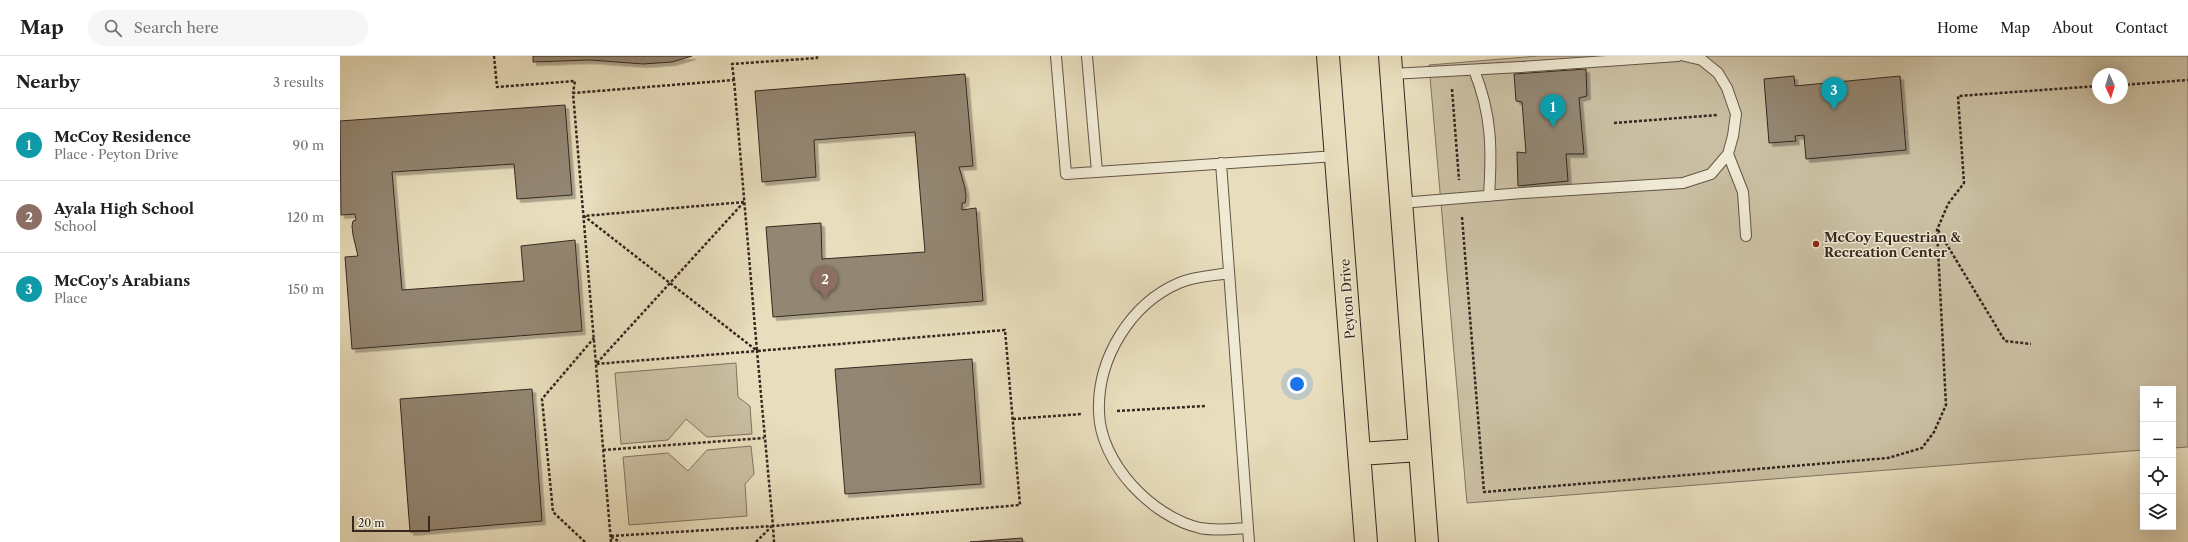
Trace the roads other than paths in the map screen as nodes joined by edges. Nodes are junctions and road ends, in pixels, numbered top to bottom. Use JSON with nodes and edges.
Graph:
{"nodes":[{"id":1,"x":1056,"y":56,"type":"edge"},
{"id":2,"x":1087,"y":56,"type":"edge"},
{"id":3,"x":1328,"y":56,"type":"edge"},
{"id":4,"x":1678,"y":56,"type":"edge"},
{"id":5,"x":1685,"y":56,"type":"edge"},
{"id":6,"x":1390,"y":65,"type":"edge"},
{"id":7,"x":1474,"y":70,"type":"junction"},
{"id":8,"x":1728,"y":154,"type":"junction"},
{"id":9,"x":1336,"y":156,"type":"junction"},
{"id":10,"x":1220,"y":163,"type":"junction"},
{"id":11,"x":1097,"y":172,"type":"junction"},
{"id":12,"x":1489,"y":196,"type":"junction"},
{"id":13,"x":1401,"y":203,"type":"junction"},
{"id":14,"x":1746,"y":236,"type":"dead end"},
{"id":15,"x":1229,"y":273,"type":"junction"},
{"id":16,"x":1420,"y":450,"type":"junction"},
{"id":17,"x":1359,"y":454,"type":"junction"},
{"id":18,"x":1248,"y":528,"type":"junction"},
{"id":19,"x":1250,"y":542,"type":"edge"},
{"id":20,"x":1366,"y":542,"type":"edge"},
{"id":21,"x":1427,"y":542,"type":"edge"}],
"edges":[{"from":1,"to":11,"type":"lane"},
{"from":2,"to":11,"type":"lane"},
{"from":3,"to":9,"type":"main road","name":"Peyton Drive"},
{"from":4,"to":7,"type":"lane"},
{"from":5,"to":8,"type":"lane"},
{"from":6,"to":7,"type":"lane"},
{"from":6,"to":13,"type":"main road"},
{"from":7,"to":12,"type":"lane"},
{"from":8,"to":12,"type":"lane"},
{"from":8,"to":14,"type":"lane"},
{"from":9,"to":10,"type":"lane"},
{"from":9,"to":17,"type":"main road","name":"Peyton Drive"},
{"from":10,"to":11,"type":"lane"},
{"from":10,"to":15,"type":"lane"},
{"from":12,"to":13,"type":"lane"},
{"from":13,"to":16,"type":"main road"},
{"from":15,"to":18,"type":"lane"},
{"from":15,"to":18,"type":"lane"},
{"from":16,"to":17,"type":"main road"},
{"from":16,"to":21,"type":"main road"},
{"from":17,"to":20,"type":"main road","name":"Peyton Drive"},
{"from":18,"to":19,"type":"lane"}]}
